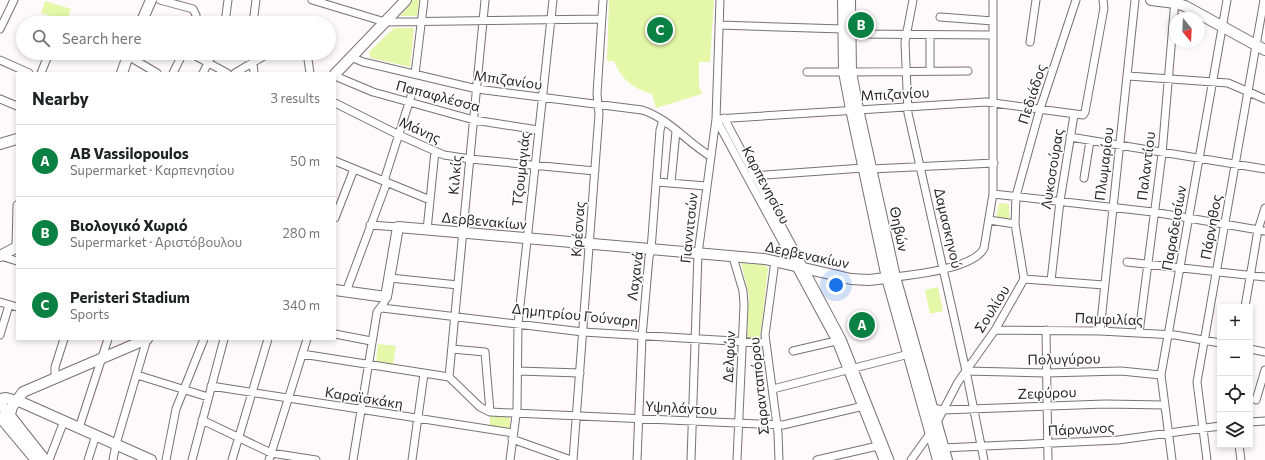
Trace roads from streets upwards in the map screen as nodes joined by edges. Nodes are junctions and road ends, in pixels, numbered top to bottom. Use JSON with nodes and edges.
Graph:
{"nodes":[{"id":1,"x":14,"y":0,"type":"edge"},
{"id":2,"x":151,"y":0,"type":"edge"},
{"id":3,"x":160,"y":0,"type":"edge"},
{"id":4,"x":228,"y":0,"type":"edge"},
{"id":5,"x":256,"y":0,"type":"edge"},
{"id":6,"x":312,"y":0,"type":"edge"},
{"id":7,"x":406,"y":0,"type":"edge"},
{"id":8,"x":424,"y":0,"type":"edge"},
{"id":9,"x":485,"y":0,"type":"edge"},
{"id":10,"x":553,"y":0,"type":"edge"},
{"id":11,"x":603,"y":0,"type":"edge"},
{"id":12,"x":720,"y":0,"type":"edge"},
{"id":13,"x":843,"y":0,"type":"edge"},
{"id":14,"x":850,"y":0,"type":"edge"},
{"id":15,"x":913,"y":0,"type":"edge"},
{"id":16,"x":993,"y":0,"type":"edge"},
{"id":17,"x":1036,"y":0,"type":"edge"},
{"id":18,"x":1076,"y":0,"type":"edge"},
{"id":19,"x":1103,"y":0,"type":"edge"},
{"id":20,"x":1135,"y":0,"type":"edge"},
{"id":21,"x":1151,"y":0,"type":"edge"},
{"id":22,"x":1226,"y":0,"type":"edge"},
{"id":23,"x":1175,"y":1,"type":"edge"},
{"id":24,"x":1264,"y":1,"type":"edge"},
{"id":25,"x":144,"y":16,"type":"edge"},
{"id":26,"x":196,"y":16,"type":"edge"},
{"id":27,"x":226,"y":16,"type":"edge"},
{"id":28,"x":254,"y":16,"type":"edge"},
{"id":29,"x":940,"y":17,"type":"dead end"},
{"id":30,"x":551,"y":19,"type":"junction"},
{"id":31,"x":602,"y":19,"type":"junction"},
{"id":32,"x":483,"y":20,"type":"junction"},
{"id":33,"x":993,"y":21,"type":"junction"},
{"id":34,"x":385,"y":22,"type":"junction"},
{"id":35,"x":422,"y":22,"type":"junction"},
{"id":36,"x":719,"y":25,"type":"junction"},
{"id":37,"x":1222,"y":26,"type":"junction"},
{"id":38,"x":0,"y":29,"type":"edge"},
{"id":39,"x":847,"y":31,"type":"junction"},
{"id":40,"x":906,"y":34,"type":"junction"},
{"id":41,"x":930,"y":35,"type":"junction"},
{"id":42,"x":993,"y":35,"type":"junction"},
{"id":43,"x":1030,"y":42,"type":"dead end"},
{"id":44,"x":1261,"y":48,"type":"edge"},
{"id":45,"x":351,"y":57,"type":"junction"},
{"id":46,"x":0,"y":60,"type":"edge"},
{"id":47,"x":46,"y":60,"type":"edge"},
{"id":48,"x":127,"y":60,"type":"edge"},
{"id":49,"x":137,"y":60,"type":"edge"},
{"id":50,"x":179,"y":60,"type":"edge"},
{"id":51,"x":203,"y":60,"type":"edge"},
{"id":52,"x":210,"y":60,"type":"edge"},
{"id":53,"x":257,"y":60,"type":"edge"},
{"id":54,"x":308,"y":60,"type":"edge"},
{"id":55,"x":253,"y":62,"type":"junction"},
{"id":56,"x":208,"y":63,"type":"junction"},
{"id":57,"x":906,"y":71,"type":"junction"},
{"id":58,"x":930,"y":71,"type":"junction"},
{"id":59,"x":968,"y":71,"type":"dead end"},
{"id":60,"x":27,"y":72,"type":"edge"},
{"id":61,"x":41,"y":72,"type":"edge"},
{"id":62,"x":122,"y":72,"type":"edge"},
{"id":63,"x":156,"y":72,"type":"edge"},
{"id":64,"x":173,"y":72,"type":"edge"},
{"id":65,"x":203,"y":72,"type":"edge"},
{"id":66,"x":224,"y":72,"type":"edge"},
{"id":67,"x":237,"y":72,"type":"edge"},
{"id":68,"x":254,"y":72,"type":"edge"},
{"id":69,"x":310,"y":72,"type":"edge"},
{"id":70,"x":806,"y":72,"type":"dead end"},
{"id":71,"x":848,"y":72,"type":"junction"},
{"id":72,"x":336,"y":74,"type":"edge"},
{"id":73,"x":415,"y":74,"type":"junction"},
{"id":74,"x":336,"y":76,"type":"edge"},
{"id":75,"x":1128,"y":76,"type":"junction"},
{"id":76,"x":1169,"y":79,"type":"junction"},
{"id":77,"x":1213,"y":82,"type":"junction"},
{"id":78,"x":477,"y":89,"type":"junction"},
{"id":79,"x":1249,"y":92,"type":"junction"},
{"id":80,"x":412,"y":93,"type":"dead end"},
{"id":81,"x":542,"y":98,"type":"junction"},
{"id":82,"x":0,"y":99,"type":"edge"},
{"id":83,"x":1265,"y":99,"type":"edge"},
{"id":84,"x":409,"y":102,"type":"junction"},
{"id":85,"x":994,"y":103,"type":"junction"},
{"id":86,"x":336,"y":104,"type":"edge"},
{"id":87,"x":599,"y":105,"type":"junction"},
{"id":88,"x":16,"y":106,"type":"edge"},
{"id":89,"x":908,"y":106,"type":"junction"},
{"id":90,"x":854,"y":109,"type":"junction"},
{"id":91,"x":1040,"y":109,"type":"junction"},
{"id":92,"x":1074,"y":115,"type":"junction"},
{"id":93,"x":724,"y":118,"type":"junction"},
{"id":94,"x":716,"y":119,"type":"junction"},
{"id":95,"x":474,"y":120,"type":"junction"},
{"id":96,"x":663,"y":120,"type":"junction"},
{"id":97,"x":538,"y":130,"type":"junction"},
{"id":98,"x":676,"y":131,"type":"junction"},
{"id":99,"x":399,"y":135,"type":"junction"},
{"id":100,"x":1070,"y":138,"type":"junction"},
{"id":101,"x":16,"y":140,"type":"edge"},
{"id":102,"x":1090,"y":141,"type":"junction"},
{"id":103,"x":0,"y":144,"type":"edge"},
{"id":104,"x":1120,"y":146,"type":"junction"},
{"id":105,"x":435,"y":151,"type":"junction"},
{"id":106,"x":1162,"y":154,"type":"junction"},
{"id":107,"x":710,"y":156,"type":"junction"},
{"id":108,"x":470,"y":159,"type":"junction"},
{"id":109,"x":1199,"y":159,"type":"junction"},
{"id":110,"x":336,"y":161,"type":"edge"},
{"id":111,"x":994,"y":163,"type":"junction"},
{"id":112,"x":1236,"y":164,"type":"junction"},
{"id":113,"x":534,"y":165,"type":"junction"},
{"id":114,"x":921,"y":167,"type":"junction"},
{"id":115,"x":354,"y":169,"type":"junction"},
{"id":116,"x":868,"y":169,"type":"junction"},
{"id":117,"x":1265,"y":169,"type":"edge"},
{"id":118,"x":595,"y":171,"type":"junction"},
{"id":119,"x":751,"y":176,"type":"junction"},
{"id":120,"x":1084,"y":178,"type":"dead end"},
{"id":121,"x":386,"y":182,"type":"junction"},
{"id":122,"x":657,"y":182,"type":"junction"},
{"id":123,"x":671,"y":183,"type":"junction"},
{"id":124,"x":706,"y":186,"type":"junction"},
{"id":125,"x":993,"y":194,"type":"junction"},
{"id":126,"x":1016,"y":196,"type":"junction"},
{"id":127,"x":430,"y":200,"type":"junction"},
{"id":128,"x":1060,"y":201,"type":"junction"},
{"id":129,"x":1112,"y":207,"type":"junction"},
{"id":130,"x":1265,"y":208,"type":"edge"},
{"id":131,"x":1154,"y":212,"type":"junction"},
{"id":132,"x":336,"y":215,"type":"edge"},
{"id":133,"x":1188,"y":218,"type":"junction"},
{"id":134,"x":989,"y":220,"type":"junction"},
{"id":135,"x":370,"y":224,"type":"junction"},
{"id":136,"x":1015,"y":224,"type":"junction"},
{"id":137,"x":1226,"y":224,"type":"junction"},
{"id":138,"x":398,"y":228,"type":"junction"},
{"id":139,"x":427,"y":230,"type":"junction"},
{"id":140,"x":1262,"y":231,"type":"edge"},
{"id":141,"x":463,"y":233,"type":"junction"},
{"id":142,"x":526,"y":239,"type":"junction"},
{"id":143,"x":590,"y":244,"type":"junction"},
{"id":144,"x":16,"y":247,"type":"edge"},
{"id":145,"x":651,"y":250,"type":"junction"},
{"id":146,"x":698,"y":254,"type":"junction"},
{"id":147,"x":1,"y":256,"type":"edge"},
{"id":148,"x":732,"y":257,"type":"junction"},
{"id":149,"x":16,"y":261,"type":"edge"},
{"id":150,"x":775,"y":261,"type":"junction"},
{"id":151,"x":1127,"y":262,"type":"dead end"},
{"id":152,"x":1147,"y":264,"type":"junction"},
{"id":153,"x":798,"y":266,"type":"junction"},
{"id":154,"x":1180,"y":268,"type":"junction"},
{"id":155,"x":944,"y":270,"type":"junction"},
{"id":156,"x":1217,"y":271,"type":"junction"},
{"id":157,"x":1250,"y":275,"type":"junction"},
{"id":158,"x":1265,"y":277,"type":"edge"},
{"id":159,"x":390,"y":278,"type":"junction"},
{"id":160,"x":891,"y":278,"type":"junction"},
{"id":161,"x":1024,"y":279,"type":"junction"},
{"id":162,"x":1051,"y":281,"type":"junction"},
{"id":163,"x":458,"y":285,"type":"junction"},
{"id":164,"x":1104,"y":285,"type":"junction"},
{"id":165,"x":336,"y":290,"type":"edge"},
{"id":166,"x":346,"y":292,"type":"junction"},
{"id":167,"x":386,"y":297,"type":"junction"},
{"id":168,"x":0,"y":302,"type":"edge"},
{"id":169,"x":1245,"y":304,"type":"edge"},
{"id":170,"x":9,"y":305,"type":"junction"},
{"id":171,"x":16,"y":307,"type":"edge"},
{"id":172,"x":382,"y":308,"type":"junction"},
{"id":173,"x":455,"y":317,"type":"junction"},
{"id":174,"x":518,"y":324,"type":"junction"},
{"id":175,"x":996,"y":330,"type":"junction"},
{"id":176,"x":1046,"y":330,"type":"junction"},
{"id":177,"x":1100,"y":331,"type":"junction"},
{"id":178,"x":583,"y":332,"type":"junction"},
{"id":179,"x":1139,"y":333,"type":"junction"},
{"id":180,"x":336,"y":334,"type":"edge"},
{"id":181,"x":1168,"y":334,"type":"junction"},
{"id":182,"x":0,"y":335,"type":"edge"},
{"id":183,"x":642,"y":336,"type":"junction"},
{"id":184,"x":64,"y":340,"type":"edge"},
{"id":185,"x":108,"y":340,"type":"edge"},
{"id":186,"x":145,"y":340,"type":"edge"},
{"id":187,"x":147,"y":340,"type":"edge"},
{"id":188,"x":204,"y":340,"type":"edge"},
{"id":189,"x":224,"y":340,"type":"edge"},
{"id":190,"x":268,"y":340,"type":"edge"},
{"id":191,"x":307,"y":340,"type":"edge"},
{"id":192,"x":695,"y":340,"type":"junction"},
{"id":193,"x":1205,"y":340,"type":"junction"},
{"id":194,"x":371,"y":341,"type":"junction"},
{"id":195,"x":836,"y":341,"type":"junction"},
{"id":196,"x":1217,"y":342,"type":"edge"},
{"id":197,"x":743,"y":343,"type":"junction"},
{"id":198,"x":766,"y":343,"type":"junction"},
{"id":199,"x":452,"y":349,"type":"junction"},
{"id":200,"x":1253,"y":350,"type":"edge"},
{"id":201,"x":793,"y":351,"type":"dead end"},
{"id":202,"x":1265,"y":352,"type":"edge"},
{"id":203,"x":302,"y":354,"type":"junction"},
{"id":204,"x":908,"y":354,"type":"junction"},
{"id":205,"x":103,"y":358,"type":"junction"},
{"id":206,"x":367,"y":366,"type":"junction"},
{"id":207,"x":850,"y":369,"type":"junction"},
{"id":208,"x":966,"y":370,"type":"junction"},
{"id":209,"x":1265,"y":370,"type":"edge"},
{"id":210,"x":518,"y":371,"type":"junction"},
{"id":211,"x":1046,"y":372,"type":"junction"},
{"id":212,"x":580,"y":373,"type":"junction"},
{"id":213,"x":424,"y":374,"type":"junction"},
{"id":214,"x":137,"y":375,"type":"junction"},
{"id":215,"x":1162,"y":375,"type":"junction"},
{"id":216,"x":449,"y":377,"type":"junction"},
{"id":217,"x":55,"y":378,"type":"junction"},
{"id":218,"x":211,"y":386,"type":"junction"},
{"id":219,"x":184,"y":389,"type":"junction"},
{"id":220,"x":773,"y":389,"type":"junction"},
{"id":221,"x":28,"y":390,"type":"junction"},
{"id":222,"x":0,"y":392,"type":"edge"},
{"id":223,"x":251,"y":393,"type":"junction"},
{"id":224,"x":208,"y":397,"type":"junction"},
{"id":225,"x":0,"y":399,"type":"edge"},
{"id":226,"x":288,"y":399,"type":"junction"},
{"id":227,"x":16,"y":400,"type":"junction"},
{"id":228,"x":1256,"y":400,"type":"dead end"},
{"id":229,"x":0,"y":403,"type":"edge"},
{"id":230,"x":28,"y":405,"type":"junction"},
{"id":231,"x":865,"y":405,"type":"junction"},
{"id":232,"x":1164,"y":405,"type":"junction"},
{"id":233,"x":1046,"y":407,"type":"junction"},
{"id":234,"x":932,"y":408,"type":"junction"},
{"id":235,"x":974,"y":409,"type":"junction"},
{"id":236,"x":361,"y":410,"type":"junction"},
{"id":237,"x":943,"y":410,"type":"junction"},
{"id":238,"x":490,"y":412,"type":"junction"},
{"id":239,"x":10,"y":414,"type":"junction"},
{"id":240,"x":516,"y":414,"type":"junction"},
{"id":241,"x":577,"y":416,"type":"junction"},
{"id":242,"x":0,"y":417,"type":"edge"},
{"id":243,"x":418,"y":419,"type":"junction"},
{"id":244,"x":639,"y":419,"type":"junction"},
{"id":245,"x":202,"y":420,"type":"junction"},
{"id":246,"x":1265,"y":420,"type":"edge"},
{"id":247,"x":64,"y":421,"type":"junction"},
{"id":248,"x":692,"y":422,"type":"junction"},
{"id":249,"x":1253,"y":422,"type":"edge"},
{"id":250,"x":739,"y":424,"type":"junction"},
{"id":251,"x":776,"y":425,"type":"junction"},
{"id":252,"x":1217,"y":426,"type":"edge"},
{"id":253,"x":4,"y":427,"type":"edge"},
{"id":254,"x":79,"y":428,"type":"junction"},
{"id":255,"x":934,"y":428,"type":"junction"},
{"id":256,"x":1203,"y":428,"type":"junction"},
{"id":257,"x":1169,"y":433,"type":"junction"},
{"id":258,"x":96,"y":436,"type":"junction"},
{"id":259,"x":513,"y":436,"type":"junction"},
{"id":260,"x":238,"y":437,"type":"junction"},
{"id":261,"x":116,"y":444,"type":"junction"},
{"id":262,"x":1048,"y":444,"type":"junction"},
{"id":263,"x":881,"y":446,"type":"junction"},
{"id":264,"x":981,"y":446,"type":"junction"},
{"id":265,"x":943,"y":448,"type":"junction"},
{"id":266,"x":1239,"y":448,"type":"edge"},
{"id":267,"x":270,"y":456,"type":"edge"},
{"id":268,"x":36,"y":460,"type":"edge"},
{"id":269,"x":45,"y":460,"type":"edge"},
{"id":270,"x":49,"y":460,"type":"edge"},
{"id":271,"x":88,"y":460,"type":"edge"},
{"id":272,"x":113,"y":460,"type":"edge"},
{"id":273,"x":151,"y":460,"type":"edge"},
{"id":274,"x":166,"y":460,"type":"edge"},
{"id":275,"x":192,"y":460,"type":"edge"},
{"id":276,"x":232,"y":460,"type":"edge"},
{"id":277,"x":316,"y":460,"type":"edge"},
{"id":278,"x":353,"y":460,"type":"edge"},
{"id":279,"x":412,"y":460,"type":"edge"},
{"id":280,"x":510,"y":460,"type":"edge"},
{"id":281,"x":572,"y":460,"type":"edge"},
{"id":282,"x":637,"y":460,"type":"edge"},
{"id":283,"x":691,"y":460,"type":"edge"},
{"id":284,"x":737,"y":460,"type":"edge"},
{"id":285,"x":779,"y":460,"type":"edge"},
{"id":286,"x":817,"y":460,"type":"edge"},
{"id":287,"x":883,"y":460,"type":"edge"},
{"id":288,"x":890,"y":460,"type":"edge"},
{"id":289,"x":911,"y":460,"type":"edge"},
{"id":290,"x":938,"y":460,"type":"edge"},
{"id":291,"x":947,"y":460,"type":"edge"},
{"id":292,"x":984,"y":460,"type":"edge"},
{"id":293,"x":1048,"y":460,"type":"edge"},
{"id":294,"x":1172,"y":460,"type":"edge"},
{"id":295,"x":1207,"y":460,"type":"edge"},
{"id":296,"x":1241,"y":460,"type":"edge"}],
"edges":[{"from":1,"to":38,"type":"street"},
{"from":2,"to":25,"type":"street"},
{"from":3,"to":26,"type":"street"},
{"from":4,"to":27,"type":"street"},
{"from":5,"to":28,"type":"street"},
{"from":6,"to":34,"type":"street"},
{"from":7,"to":34,"type":"street"},
{"from":8,"to":35,"type":"street"},
{"from":9,"to":32,"type":"street","name":"Κιλκίς"},
{"from":10,"to":30,"type":"street","name":"Τζουμαγιάς"},
{"from":11,"to":31,"type":"street","name":"Κρέσνας"},
{"from":12,"to":36,"type":"street","name":"Γιαννιτσών"},
{"from":13,"to":39,"type":"street","name":"Θηβών"},
{"from":14,"to":39,"type":"street","name":"Θηβών"},
{"from":15,"to":40,"type":"street","name":"Δαμασκηνού"},
{"from":16,"to":33,"type":"street","name":"Δερβενακίων"},
{"from":17,"to":43,"type":"street"},
{"from":18,"to":91,"type":"street","name":"Πεδιάδος"},
{"from":19,"to":92,"type":"street","name":"Λυκοσούρας"},
{"from":20,"to":75,"type":"street","name":"Πλωμαρίου"},
{"from":21,"to":23,"type":"street"},
{"from":22,"to":37,"type":"street","name":"Παραδεισίων"},
{"from":23,"to":37,"type":"street"},
{"from":23,"to":76,"type":"street","name":"Παλαντίου"},
{"from":24,"to":44,"type":"street","name":"Πάρνηθος"},
{"from":29,"to":33,"type":"street"},
{"from":30,"to":31,"type":"street"},
{"from":30,"to":32,"type":"street"},
{"from":30,"to":81,"type":"street","name":"Τζουμαγιάς"},
{"from":31,"to":87,"type":"street","name":"Κρέσνας"},
{"from":32,"to":35,"type":"street"},
{"from":32,"to":78,"type":"street","name":"Κιλκίς"},
{"from":33,"to":42,"type":"street","name":"Δερβενακίων"},
{"from":34,"to":35,"type":"street"},
{"from":34,"to":45,"type":"street"},
{"from":35,"to":73,"type":"street"},
{"from":36,"to":39,"type":"street"},
{"from":36,"to":94,"type":"street","name":"Γιαννιτσών"},
{"from":37,"to":44,"type":"street"},
{"from":37,"to":77,"type":"street","name":"Παραδεισίων"},
{"from":39,"to":40,"type":"street"},
{"from":39,"to":71,"type":"street","name":"Θηβών"},
{"from":40,"to":41,"type":"street"},
{"from":40,"to":57,"type":"street","name":"Δαμασκηνού"},
{"from":41,"to":42,"type":"street"},
{"from":41,"to":58,"type":"street"},
{"from":42,"to":85,"type":"street","name":"Δερβενακίων"},
{"from":44,"to":79,"type":"street","name":"Πάρνηθος"},
{"from":45,"to":72,"type":"street"},
{"from":45,"to":73,"type":"street","name":"Μπιζανίου"},
{"from":46,"to":60,"type":"street"},
{"from":47,"to":61,"type":"street"},
{"from":48,"to":62,"type":"street"},
{"from":49,"to":63,"type":"street"},
{"from":50,"to":64,"type":"street"},
{"from":51,"to":56,"type":"street"},
{"from":52,"to":56,"type":"street"},
{"from":53,"to":55,"type":"street"},
{"from":54,"to":69,"type":"street"},
{"from":55,"to":67,"type":"street"},
{"from":55,"to":68,"type":"street"},
{"from":56,"to":65,"type":"street"},
{"from":56,"to":66,"type":"street"},
{"from":57,"to":58,"type":"street"},
{"from":57,"to":71,"type":"street"},
{"from":57,"to":89,"type":"street","name":"Δαμασκηνού"},
{"from":58,"to":59,"type":"street"},
{"from":70,"to":71,"type":"street"},
{"from":71,"to":90,"type":"street","name":"Θηβών"},
{"from":73,"to":78,"type":"street","name":"Μπιζανίου"},
{"from":74,"to":84,"type":"street","name":"Παπαφλέσσα"},
{"from":75,"to":76,"type":"street"},
{"from":75,"to":104,"type":"street","name":"Πλωμαρίου"},
{"from":76,"to":77,"type":"street"},
{"from":76,"to":106,"type":"street","name":"Παλαντίου"},
{"from":77,"to":79,"type":"street"},
{"from":77,"to":109,"type":"street","name":"Παραδεισίων"},
{"from":78,"to":81,"type":"street","name":"Μπιζανίου"},
{"from":78,"to":95,"type":"street","name":"Κιλκίς"},
{"from":79,"to":83,"type":"street"},
{"from":79,"to":112,"type":"street","name":"Πάρνηθος"},
{"from":80,"to":84,"type":"street"},
{"from":81,"to":87,"type":"street","name":"Μπιζανίου"},
{"from":81,"to":97,"type":"street","name":"Τζουμαγιάς"},
{"from":82,"to":88,"type":"street"},
{"from":84,"to":95,"type":"street","name":"Παπαφλέσσα"},
{"from":84,"to":99,"type":"street"},
{"from":85,"to":89,"type":"street","name":"Μπιζανίου"},
{"from":85,"to":91,"type":"street","name":"Μπιζανίου"},
{"from":85,"to":111,"type":"street","name":"Δερβενακίων"},
{"from":86,"to":99,"type":"street","name":"Μάνης"},
{"from":87,"to":96,"type":"street","name":"Μπιζανίου"},
{"from":87,"to":118,"type":"street","name":"Κρέσνας"},
{"from":89,"to":90,"type":"street","name":"Μπιζανίου"},
{"from":89,"to":114,"type":"street","name":"Δαμασκηνού"},
{"from":90,"to":93,"type":"street","name":"Μπιζανίου"},
{"from":90,"to":116,"type":"street","name":"Θηβών"},
{"from":91,"to":92,"type":"street","name":"Μπιζανίου"},
{"from":91,"to":126,"type":"street","name":"Πεδιάδος"},
{"from":92,"to":100,"type":"street","name":"Λυκοσούρας"},
{"from":93,"to":94,"type":"street","name":"Μπιζανίου"},
{"from":93,"to":119,"type":"street","name":"Καρπενησίου"},
{"from":94,"to":107,"type":"street","name":"Γιαννιτσών"},
{"from":94,"to":119,"type":"street","name":"Καρπενησίου"},
{"from":95,"to":97,"type":"street","name":"Παπαφλέσσα"},
{"from":95,"to":108,"type":"street","name":"Κιλκίς"},
{"from":96,"to":98,"type":"street","name":"Μπιζανίου"},
{"from":96,"to":122,"type":"street","name":"Λαχανά"},
{"from":97,"to":113,"type":"street","name":"Τζουμαγιάς"},
{"from":98,"to":107,"type":"street","name":"Μπιζανίου"},
{"from":98,"to":123,"type":"street"},
{"from":99,"to":105,"type":"street","name":"Μάνης"},
{"from":99,"to":121,"type":"street"},
{"from":100,"to":102,"type":"street"},
{"from":100,"to":128,"type":"street","name":"Λυκοσούρας"},
{"from":101,"to":103,"type":"street"},
{"from":102,"to":104,"type":"street"},
{"from":102,"to":120,"type":"street"},
{"from":104,"to":106,"type":"street"},
{"from":104,"to":129,"type":"street","name":"Πλωμαρίου"},
{"from":105,"to":108,"type":"street","name":"Μάνης"},
{"from":105,"to":127,"type":"street"},
{"from":106,"to":109,"type":"street"},
{"from":106,"to":131,"type":"street","name":"Παλαντίου"},
{"from":107,"to":124,"type":"street","name":"Γιαννιτσών"},
{"from":108,"to":113,"type":"street","name":"Μάνης"},
{"from":108,"to":141,"type":"street","name":"Κιλκίς"},
{"from":109,"to":112,"type":"street"},
{"from":109,"to":133,"type":"street","name":"Παραδεισίων"},
{"from":110,"to":115,"type":"street"},
{"from":111,"to":114,"type":"street"},
{"from":111,"to":125,"type":"street","name":"Δερβενακίων"},
{"from":112,"to":117,"type":"street"},
{"from":112,"to":137,"type":"street","name":"Πάρνηθος"},
{"from":113,"to":118,"type":"street","name":"Μάνης"},
{"from":113,"to":142,"type":"street","name":"Τζουμαγιάς"},
{"from":114,"to":116,"type":"street"},
{"from":114,"to":155,"type":"street","name":"Δαμασκηνού"},
{"from":115,"to":121,"type":"street"},
{"from":115,"to":132,"type":"street"},
{"from":116,"to":119,"type":"street"},
{"from":116,"to":160,"type":"street","name":"Θηβών"},
{"from":118,"to":143,"type":"street","name":"Κρέσνας"},
{"from":119,"to":153,"type":"street","name":"Καρπενησίου"},
{"from":121,"to":127,"type":"street"},
{"from":121,"to":135,"type":"street"},
{"from":122,"to":123,"type":"street"},
{"from":122,"to":145,"type":"street","name":"Λαχανά"},
{"from":123,"to":124,"type":"street"},
{"from":124,"to":146,"type":"street","name":"Γιαννιτσών"},
{"from":125,"to":126,"type":"street"},
{"from":125,"to":134,"type":"street","name":"Δερβενακίων"},
{"from":126,"to":128,"type":"street"},
{"from":126,"to":136,"type":"street","name":"Σουλίου"},
{"from":127,"to":139,"type":"street"},
{"from":128,"to":129,"type":"street"},
{"from":128,"to":162,"type":"street","name":"Λυκοσούρας"},
{"from":129,"to":131,"type":"street"},
{"from":129,"to":164,"type":"street","name":"Πλωμαρίου"},
{"from":130,"to":140,"type":"street"},
{"from":131,"to":133,"type":"street"},
{"from":131,"to":152,"type":"street","name":"Παλαντίου"},
{"from":133,"to":137,"type":"street"},
{"from":133,"to":154,"type":"street","name":"Παραδεισίων"},
{"from":134,"to":136,"type":"street"},
{"from":134,"to":155,"type":"street","name":"Δερβενακίων"},
{"from":135,"to":138,"type":"street","name":"Δερβενακίων"},
{"from":135,"to":166,"type":"street"},
{"from":136,"to":161,"type":"street","name":"Σουλίου"},
{"from":137,"to":140,"type":"street"},
{"from":137,"to":156,"type":"street","name":"Πάρνηθος"},
{"from":138,"to":139,"type":"street","name":"Δερβενακίων"},
{"from":138,"to":159,"type":"street"},
{"from":139,"to":141,"type":"street","name":"Δερβενακίων"},
{"from":140,"to":157,"type":"street"},
{"from":141,"to":142,"type":"street","name":"Δερβενακίων"},
{"from":141,"to":163,"type":"street","name":"Κιλκίς"},
{"from":142,"to":143,"type":"street","name":"Δερβενακίων"},
{"from":142,"to":174,"type":"street","name":"Τζουμαγιάς"},
{"from":143,"to":145,"type":"street","name":"Δερβενακίων"},
{"from":143,"to":178,"type":"street","name":"Κρέσνας"},
{"from":144,"to":147,"type":"street"},
{"from":145,"to":146,"type":"street","name":"Δερβενακίων"},
{"from":145,"to":183,"type":"street","name":"Λαχανά"},
{"from":146,"to":148,"type":"street","name":"Δερβενακίων"},
{"from":146,"to":192,"type":"street","name":"Γιαννιτσών"},
{"from":147,"to":149,"type":"street"},
{"from":148,"to":150,"type":"street","name":"Δερβενακίων"},
{"from":148,"to":197,"type":"street","name":"Δελφών"},
{"from":150,"to":153,"type":"street","name":"Δερβενακίων"},
{"from":150,"to":198,"type":"street","name":"Σαρανταπόρου"},
{"from":151,"to":152,"type":"street"},
{"from":152,"to":154,"type":"street"},
{"from":152,"to":179,"type":"street","name":"Παλαντίου"},
{"from":153,"to":160,"type":"street","name":"Δερβενακίων"},
{"from":153,"to":195,"type":"street","name":"Καρπενησίου"},
{"from":153,"to":207,"type":"street","name":"Καρπενησίου"},
{"from":154,"to":156,"type":"street"},
{"from":154,"to":181,"type":"street","name":"Παραδεισίων"},
{"from":155,"to":160,"type":"street","name":"Δερβενακίων"},
{"from":155,"to":208,"type":"street","name":"Δαμασκηνού"},
{"from":156,"to":157,"type":"street"},
{"from":156,"to":193,"type":"street","name":"Πάρνηθος"},
{"from":157,"to":158,"type":"street"},
{"from":157,"to":169,"type":"street"},
{"from":159,"to":163,"type":"street"},
{"from":159,"to":167,"type":"street"},
{"from":160,"to":204,"type":"street","name":"Θηβών"},
{"from":160,"to":234,"type":"street","name":"Θηβών"},
{"from":161,"to":162,"type":"street"},
{"from":161,"to":175,"type":"street","name":"Σουλίου"},
{"from":162,"to":164,"type":"street"},
{"from":163,"to":173,"type":"street","name":"Κιλκίς"},
{"from":164,"to":177,"type":"street","name":"Πλωμαρίου"},
{"from":165,"to":166,"type":"street"},
{"from":166,"to":167,"type":"street"},
{"from":167,"to":172,"type":"street"},
{"from":168,"to":170,"type":"street"},
{"from":170,"to":171,"type":"street"},
{"from":170,"to":182,"type":"street"},
{"from":172,"to":173,"type":"street","name":"Δημητρίου Γούναρη"},
{"from":172,"to":194,"type":"street"},
{"from":173,"to":174,"type":"street","name":"Δημητρίου Γούναρη"},
{"from":173,"to":199,"type":"street","name":"Κιλκίς"},
{"from":174,"to":178,"type":"street","name":"Δημητρίου Γούναρη"},
{"from":174,"to":210,"type":"street","name":"Τζουμαγιάς"},
{"from":175,"to":176,"type":"street","name":"Παμφιλίας"},
{"from":175,"to":208,"type":"street","name":"Σουλίου"},
{"from":176,"to":177,"type":"street","name":"Παμφιλίας"},
{"from":176,"to":211,"type":"street"},
{"from":177,"to":179,"type":"street","name":"Παμφιλίας"},
{"from":178,"to":183,"type":"street","name":"Δημητρίου Γούναρη"},
{"from":178,"to":212,"type":"street","name":"Κρέσνας"},
{"from":179,"to":181,"type":"street","name":"Παμφιλίας"},
{"from":180,"to":194,"type":"street"},
{"from":181,"to":193,"type":"street","name":"Παμφιλίας"},
{"from":181,"to":215,"type":"street","name":"Παραδεισίων"},
{"from":183,"to":192,"type":"street","name":"Δημητρίου Γούναρη"},
{"from":183,"to":244,"type":"street","name":"Λαχανά"},
{"from":184,"to":217,"type":"street"},
{"from":185,"to":205,"type":"street"},
{"from":186,"to":205,"type":"street"},
{"from":187,"to":214,"type":"street"},
{"from":188,"to":219,"type":"street"},
{"from":189,"to":218,"type":"street"},
{"from":190,"to":223,"type":"street"},
{"from":191,"to":203,"type":"street"},
{"from":192,"to":197,"type":"street","name":"Δημητρίου Γούναρη"},
{"from":192,"to":248,"type":"street","name":"Γιαννιτσών"},
{"from":193,"to":196,"type":"street","name":"Παμφιλίας"},
{"from":193,"to":256,"type":"street","name":"Πάρνηθος"},
{"from":194,"to":206,"type":"street"},
{"from":195,"to":201,"type":"street"},
{"from":195,"to":207,"type":"street","name":"Καρπενησίου"},
{"from":197,"to":198,"type":"street","name":"Δημητρίου Γούναρη"},
{"from":197,"to":250,"type":"street","name":"Δελφών"},
{"from":198,"to":220,"type":"street","name":"Σαρανταπόρου"},
{"from":199,"to":216,"type":"street","name":"Κιλκίς"},
{"from":199,"to":238,"type":"street"},
{"from":200,"to":202,"type":"street"},
{"from":203,"to":206,"type":"street"},
{"from":203,"to":226,"type":"street"},
{"from":204,"to":207,"type":"street"},
{"from":204,"to":255,"type":"street","name":"Θηβών"},
{"from":205,"to":217,"type":"street"},
{"from":205,"to":254,"type":"street"},
{"from":206,"to":213,"type":"street"},
{"from":206,"to":236,"type":"street"},
{"from":207,"to":220,"type":"street"},
{"from":207,"to":231,"type":"street","name":"Καρπενησίου"},
{"from":208,"to":211,"type":"street","name":"Πολυγύρου"},
{"from":208,"to":235,"type":"street","name":"Δαμασκηνού"},
{"from":208,"to":237,"type":"street","name":"Σουλίου"},
{"from":209,"to":228,"type":"street"},
{"from":210,"to":212,"type":"street"},
{"from":210,"to":240,"type":"street","name":"Τζουμαγιάς"},
{"from":211,"to":215,"type":"street","name":"Πολυγύρου"},
{"from":211,"to":233,"type":"street"},
{"from":212,"to":241,"type":"street","name":"Κρέσνας"},
{"from":213,"to":216,"type":"street"},
{"from":213,"to":243,"type":"street"},
{"from":214,"to":219,"type":"street"},
{"from":214,"to":261,"type":"street"},
{"from":215,"to":232,"type":"street","name":"Παραδεισίων"},
{"from":216,"to":238,"type":"street"},
{"from":217,"to":221,"type":"street"},
{"from":218,"to":223,"type":"street","name":"Καραϊσκάκη"},
{"from":218,"to":224,"type":"street"},
{"from":219,"to":224,"type":"street"},
{"from":219,"to":274,"type":"street"},
{"from":220,"to":251,"type":"street","name":"Σαρανταπόρου"},
{"from":221,"to":227,"type":"street"},
{"from":221,"to":230,"type":"street"},
{"from":222,"to":227,"type":"street"},
{"from":223,"to":226,"type":"street","name":"Καραϊσκάκη"},
{"from":223,"to":260,"type":"street"},
{"from":224,"to":245,"type":"street"},
{"from":225,"to":227,"type":"street"},
{"from":226,"to":236,"type":"street","name":"Καραϊσκάκη"},
{"from":226,"to":267,"type":"street"},
{"from":227,"to":230,"type":"street"},
{"from":227,"to":239,"type":"street"},
{"from":229,"to":239,"type":"street"},
{"from":230,"to":247,"type":"street"},
{"from":231,"to":251,"type":"street","name":"Υψηλάντου"},
{"from":231,"to":263,"type":"street","name":"Καρπενησίου"},
{"from":232,"to":233,"type":"street","name":"Ζεφύρου"},
{"from":232,"to":257,"type":"street","name":"Παραδεισίων"},
{"from":233,"to":235,"type":"street","name":"Ζεφύρου"},
{"from":233,"to":262,"type":"street"},
{"from":234,"to":237,"type":"street","name":"Ζεφύρου"},
{"from":234,"to":255,"type":"street","name":"Θηβών"},
{"from":235,"to":237,"type":"street","name":"Ζεφύρου"},
{"from":235,"to":264,"type":"street","name":"Δαμασκηνού"},
{"from":236,"to":243,"type":"street","name":"Καραϊσκάκη"},
{"from":236,"to":278,"type":"street"},
{"from":237,"to":255,"type":"street","name":"Σουλίου"},
{"from":238,"to":240,"type":"street","name":"Υψηλάντου"},
{"from":239,"to":269,"type":"street"},
{"from":240,"to":241,"type":"street","name":"Υψηλάντου"},
{"from":240,"to":259,"type":"street","name":"Τζουμαγιάς"},
{"from":241,"to":244,"type":"street","name":"Υψηλάντου"},
{"from":241,"to":281,"type":"street","name":"Κρέσνας"},
{"from":242,"to":253,"type":"street"},
{"from":243,"to":259,"type":"street","name":"Καραϊσκάκη"},
{"from":243,"to":279,"type":"street"},
{"from":244,"to":248,"type":"street","name":"Υψηλάντου"},
{"from":244,"to":282,"type":"street","name":"Λαχανά"},
{"from":245,"to":260,"type":"street"},
{"from":245,"to":275,"type":"street"},
{"from":246,"to":249,"type":"street"},
{"from":247,"to":254,"type":"street"},
{"from":247,"to":270,"type":"street"},
{"from":248,"to":250,"type":"street","name":"Υψηλάντου"},
{"from":248,"to":283,"type":"street","name":"Γιαννιτσών"},
{"from":250,"to":251,"type":"street","name":"Υψηλάντου"},
{"from":250,"to":284,"type":"street","name":"Δελφών"},
{"from":251,"to":285,"type":"street","name":"Σαρανταπόρου"},
{"from":252,"to":256,"type":"street","name":"Πάρνωνος"},
{"from":253,"to":268,"type":"street"},
{"from":254,"to":258,"type":"street"},
{"from":255,"to":265,"type":"street","name":"Θηβών"},
{"from":255,"to":289,"type":"street","name":"Σουλίου"},
{"from":255,"to":290,"type":"street","name":"Θηβών"},
{"from":256,"to":257,"type":"street","name":"Πάρνωνος"},
{"from":256,"to":295,"type":"street","name":"Πάρνηθος"},
{"from":257,"to":262,"type":"street","name":"Πάρνωνος"},
{"from":257,"to":294,"type":"street","name":"Παραδεισίων"},
{"from":258,"to":261,"type":"street"},
{"from":258,"to":271,"type":"street"},
{"from":259,"to":280,"type":"street","name":"Τζουμαγιάς"},
{"from":259,"to":281,"type":"street","name":"Καραϊσκάκη"},
{"from":260,"to":267,"type":"street"},
{"from":260,"to":276,"type":"street"},
{"from":261,"to":272,"type":"street"},
{"from":261,"to":273,"type":"street"},
{"from":262,"to":264,"type":"street","name":"Πάρνωνος"},
{"from":262,"to":293,"type":"street"},
{"from":263,"to":286,"type":"street"},
{"from":263,"to":287,"type":"street","name":"Καρπενησίου"},
{"from":263,"to":288,"type":"street","name":"Καρπενησίου"},
{"from":264,"to":265,"type":"street","name":"Πάρνωνος"},
{"from":264,"to":292,"type":"street","name":"Δαμασκηνού"},
{"from":265,"to":291,"type":"street","name":"Θηβών"},
{"from":266,"to":296,"type":"street"},
{"from":267,"to":277,"type":"street"}]}
